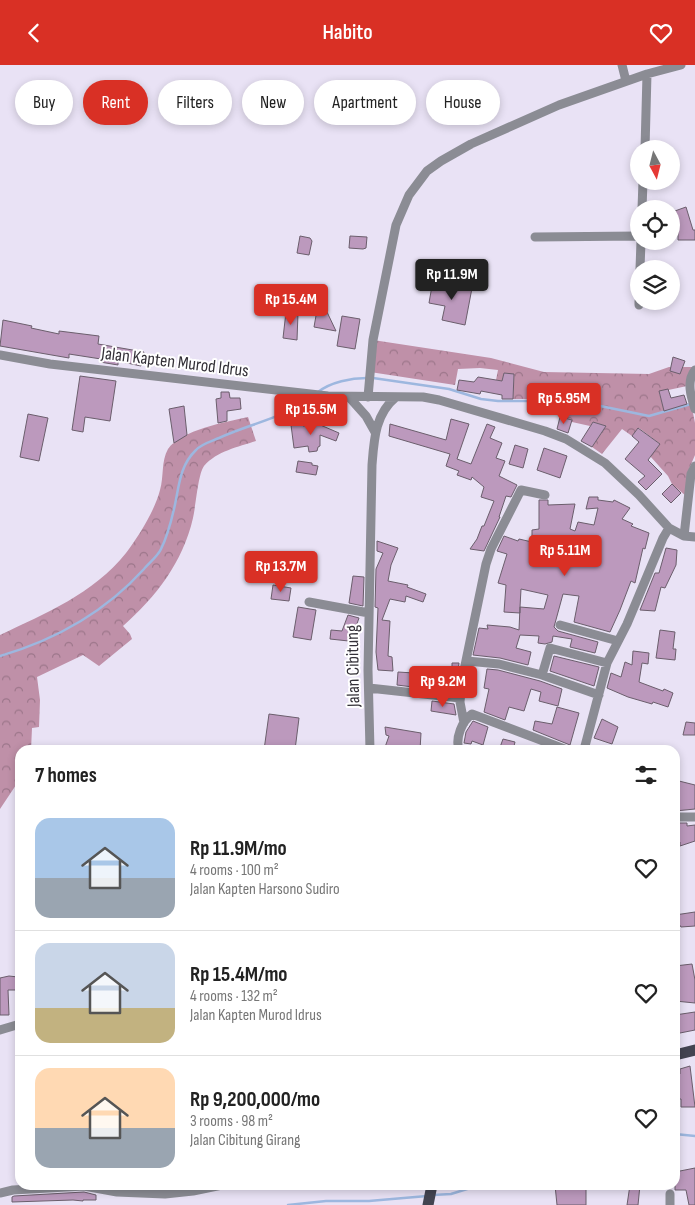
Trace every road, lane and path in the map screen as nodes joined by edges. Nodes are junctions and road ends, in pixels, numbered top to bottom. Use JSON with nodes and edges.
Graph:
{"nodes":[{"id":1,"x":622,"y":65,"type":"edge"},
{"id":2,"x":681,"y":65,"type":"edge"},
{"id":3,"x":647,"y":74,"type":"junction"},
{"id":4,"x":626,"y":81,"type":"junction"},
{"id":5,"x":644,"y":140,"type":"edge"},
{"id":6,"x":630,"y":236,"type":"edge"},
{"id":7,"x":535,"y":237,"type":"dead end"},
{"id":8,"x":0,"y":355,"type":"edge"},
{"id":9,"x":695,"y":370,"type":"edge"},
{"id":10,"x":349,"y":397,"type":"junction"},
{"id":11,"x":368,"y":397,"type":"junction"},
{"id":12,"x":396,"y":397,"type":"junction"},
{"id":13,"x":695,"y":409,"type":"edge"},
{"id":14,"x":375,"y":432,"type":"junction"},
{"id":15,"x":695,"y":466,"type":"edge"},
{"id":16,"x":545,"y":495,"type":"dead end"},
{"id":17,"x":669,"y":528,"type":"junction"},
{"id":18,"x":684,"y":535,"type":"junction"},
{"id":19,"x":695,"y":537,"type":"edge"},
{"id":20,"x":309,"y":602,"type":"dead end"},
{"id":21,"x":369,"y":613,"type":"junction"},
{"id":22,"x":560,"y":625,"type":"dead end"},
{"id":23,"x":618,"y":641,"type":"junction"},
{"id":24,"x":467,"y":661,"type":"junction"},
{"id":25,"x":607,"y":663,"type":"junction"},
{"id":26,"x":542,"y":675,"type":"junction"},
{"id":27,"x":369,"y":688,"type":"junction"},
{"id":28,"x":599,"y":695,"type":"junction"},
{"id":29,"x":460,"y":699,"type":"junction"},
{"id":30,"x":464,"y":723,"type":"junction"},
{"id":31,"x":370,"y":745,"type":"edge"},
{"id":32,"x":459,"y":745,"type":"edge"},
{"id":33,"x":554,"y":745,"type":"edge"},
{"id":34,"x":584,"y":745,"type":"edge"},
{"id":35,"x":680,"y":817,"type":"edge"},
{"id":36,"x":695,"y":817,"type":"edge"},
{"id":37,"x":15,"y":1025,"type":"edge"},
{"id":38,"x":0,"y":1029,"type":"edge"},
{"id":39,"x":695,"y":1050,"type":"edge"},
{"id":40,"x":680,"y":1054,"type":"edge"},
{"id":41,"x":15,"y":1190,"type":"edge"},
{"id":42,"x":106,"y":1190,"type":"edge"},
{"id":43,"x":198,"y":1190,"type":"edge"},
{"id":44,"x":431,"y":1190,"type":"edge"},
{"id":45,"x":0,"y":1193,"type":"edge"},
{"id":46,"x":670,"y":1194,"type":"dead end"},
{"id":47,"x":428,"y":1205,"type":"edge"},
{"id":48,"x":670,"y":1205,"type":"edge"}],
"edges":[{"from":1,"to":4,"type":"street"},
{"from":2,"to":3,"type":"street"},
{"from":3,"to":4,"type":"street"},
{"from":3,"to":5,"type":"street"},
{"from":4,"to":11,"type":"street"},
{"from":6,"to":7,"type":"street"},
{"from":8,"to":10,"type":"street","name":"Jalan Kapten Murod Idrus"},
{"from":9,"to":13,"type":"street"},
{"from":10,"to":11,"type":"street","name":"Jalan Kapten Murod Idrus"},
{"from":10,"to":14,"type":"street"},
{"from":11,"to":12,"type":"street","name":"Jalan Kapten Murod Idrus"},
{"from":12,"to":14,"type":"street"},
{"from":12,"to":17,"type":"street","name":"Jalan Kapten Murod Idrus"},
{"from":14,"to":21,"type":"street","name":"Jalan Cibitung"},
{"from":15,"to":18,"type":"street"},
{"from":16,"to":24,"type":"street"},
{"from":17,"to":18,"type":"street","name":"Jalan Kapten Murod Idrus"},
{"from":17,"to":23,"type":"street"},
{"from":18,"to":19,"type":"street","name":"Jalan Kapten Murod Idrus"},
{"from":20,"to":21,"type":"street"},
{"from":21,"to":27,"type":"street","name":"Jalan Cibitung"},
{"from":22,"to":23,"type":"street"},
{"from":23,"to":25,"type":"street"},
{"from":24,"to":26,"type":"street"},
{"from":24,"to":29,"type":"street"},
{"from":25,"to":26,"type":"street"},
{"from":25,"to":28,"type":"street"},
{"from":26,"to":28,"type":"street"},
{"from":27,"to":29,"type":"street"},
{"from":27,"to":31,"type":"street","name":"Jalan Cibitung"},
{"from":28,"to":34,"type":"street"},
{"from":29,"to":30,"type":"street"},
{"from":30,"to":32,"type":"street"},
{"from":30,"to":33,"type":"street"},
{"from":35,"to":36,"type":"street"},
{"from":37,"to":38,"type":"street"},
{"from":39,"to":40,"type":"main road"},
{"from":41,"to":45,"type":"street"},
{"from":42,"to":43,"type":"street"},
{"from":44,"to":47,"type":"main road"},
{"from":46,"to":48,"type":"street"}]}
